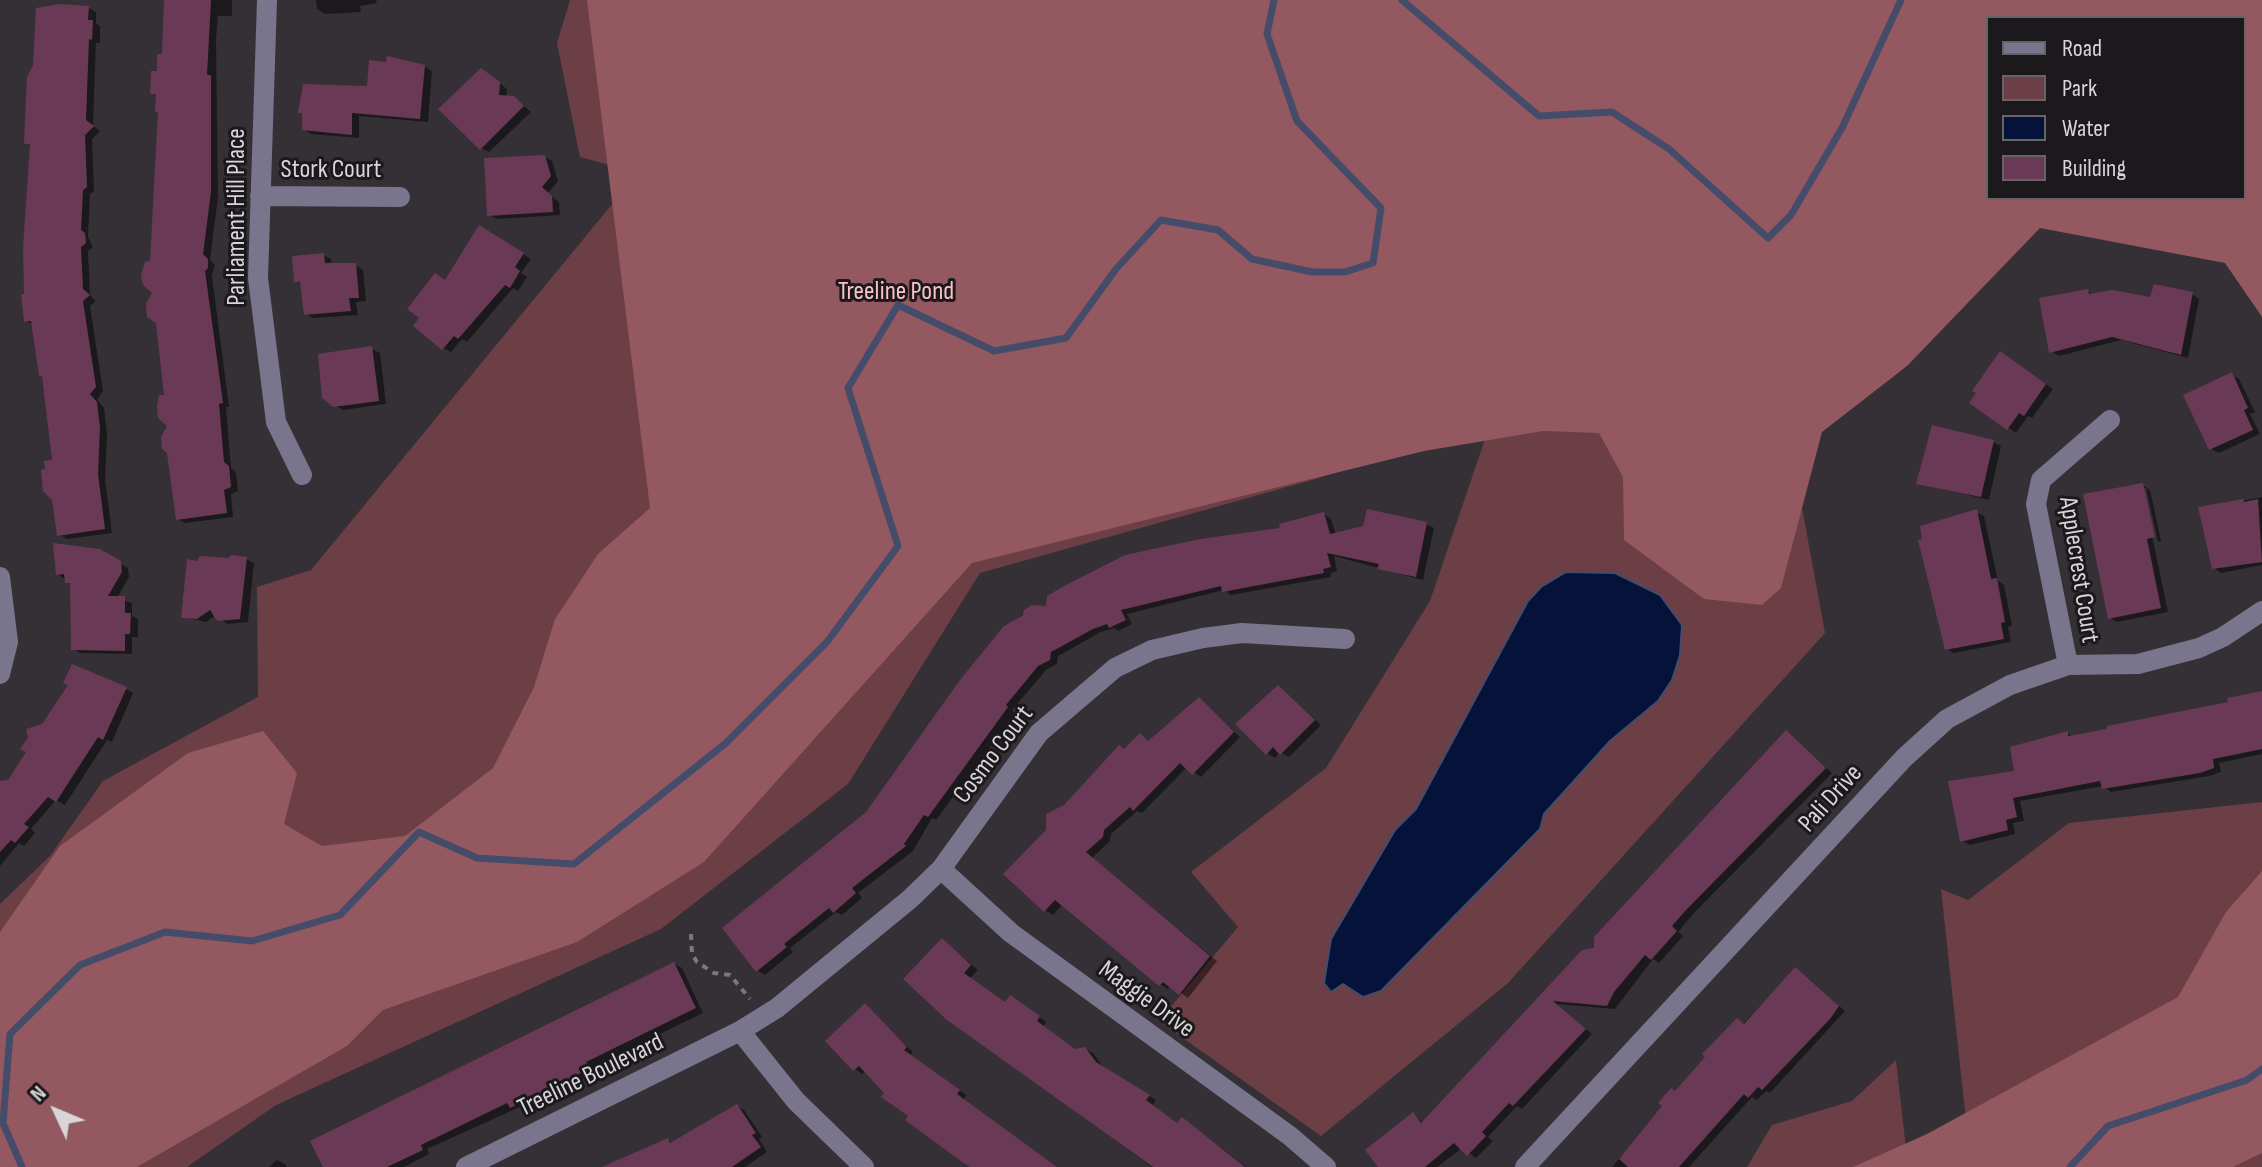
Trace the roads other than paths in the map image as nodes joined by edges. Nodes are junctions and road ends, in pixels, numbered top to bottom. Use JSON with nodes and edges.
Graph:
{"nodes":[{"id":1,"x":267,"y":0,"type":"edge"},
{"id":2,"x":260,"y":196,"type":"junction"},
{"id":3,"x":400,"y":197,"type":"dead end"},
{"id":4,"x":2110,"y":420,"type":"dead end"},
{"id":5,"x":302,"y":475,"type":"dead end"},
{"id":6,"x":0,"y":577,"type":"edge"},
{"id":7,"x":2262,"y":611,"type":"edge"},
{"id":8,"x":1345,"y":639,"type":"dead end"},
{"id":9,"x":2068,"y":665,"type":"junction"},
{"id":10,"x":0,"y":674,"type":"edge"},
{"id":11,"x":941,"y":869,"type":"junction"},
{"id":12,"x":740,"y":1031,"type":"junction"},
{"id":13,"x":466,"y":1167,"type":"edge"},
{"id":14,"x":864,"y":1167,"type":"edge"},
{"id":15,"x":1326,"y":1167,"type":"edge"},
{"id":16,"x":1525,"y":1167,"type":"edge"}],
"edges":[{"from":1,"to":2,"type":"street","name":"Parliament Hill Place"},
{"from":2,"to":3,"type":"street","name":"Stork Court"},
{"from":2,"to":5,"type":"street","name":"Parliament Hill Place"},
{"from":4,"to":9,"type":"street","name":"Applecrest Court"},
{"from":6,"to":10,"type":"street"},
{"from":7,"to":9,"type":"street","name":"Pali Drive"},
{"from":8,"to":11,"type":"street","name":"Cosmo Court"},
{"from":9,"to":16,"type":"street","name":"Pali Drive"},
{"from":11,"to":12,"type":"street","name":"Cosmo Court"},
{"from":11,"to":15,"type":"street","name":"Maggie Drive"},
{"from":12,"to":13,"type":"street","name":"Treeline Boulevard"},
{"from":12,"to":14,"type":"street"}]}
